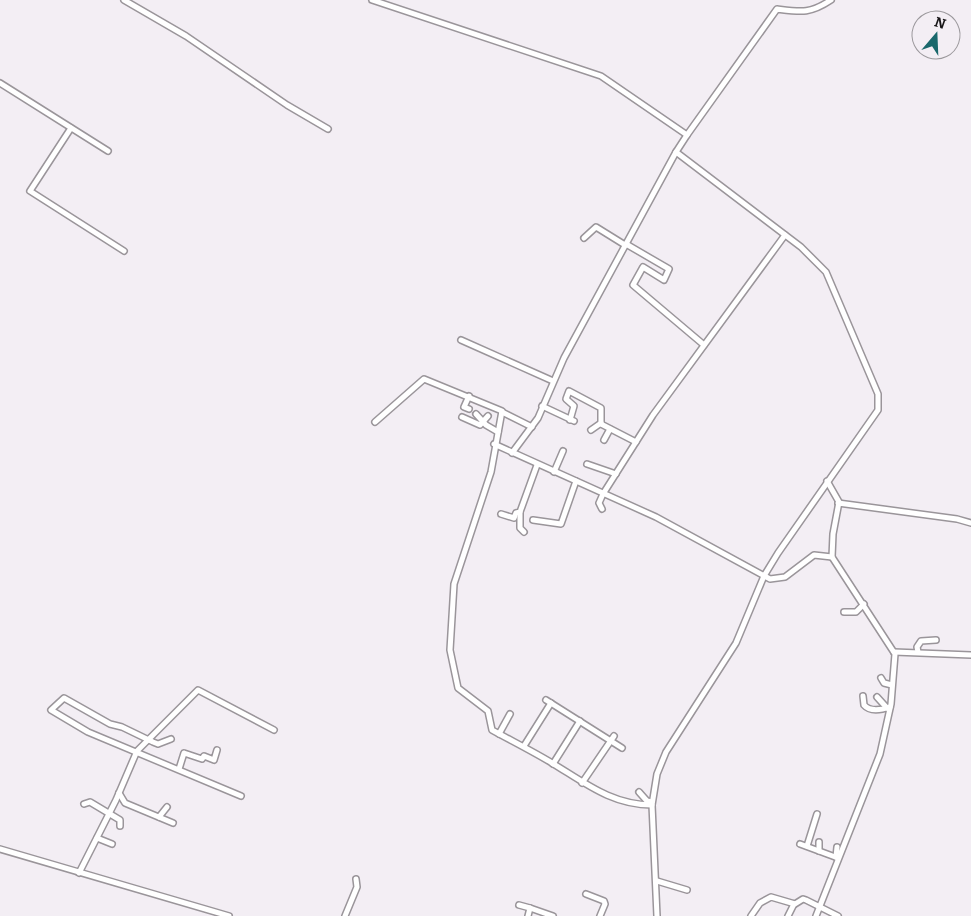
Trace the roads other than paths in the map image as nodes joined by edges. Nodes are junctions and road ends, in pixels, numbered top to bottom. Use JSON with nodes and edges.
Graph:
{"nodes":[{"id":1,"x":124,"y":0,"type":"edge"},
{"id":2,"x":372,"y":0,"type":"edge"},
{"id":3,"x":831,"y":0,"type":"edge"},
{"id":4,"x":0,"y":83,"type":"edge"},
{"id":5,"x":71,"y":128,"type":"junction"},
{"id":6,"x":328,"y":129,"type":"dead end"},
{"id":7,"x":687,"y":135,"type":"junction"},
{"id":8,"x":108,"y":150,"type":"dead end"},
{"id":9,"x":676,"y":152,"type":"junction"},
{"id":10,"x":785,"y":235,"type":"junction"},
{"id":11,"x":584,"y":238,"type":"dead end"},
{"id":12,"x":625,"y":245,"type":"junction"},
{"id":13,"x":124,"y":251,"type":"dead end"},
{"id":14,"x":648,"y":256,"type":"junction"},
{"id":15,"x":643,"y":267,"type":"junction"},
{"id":16,"x":460,"y":340,"type":"dead end"},
{"id":17,"x":704,"y":345,"type":"junction"},
{"id":18,"x":553,"y":381,"type":"junction"},
{"id":19,"x":469,"y":396,"type":"junction"},
{"id":20,"x":542,"y":406,"type":"junction"},
{"id":21,"x":513,"y":408,"type":"dead end"},
{"id":22,"x":469,"y":410,"type":"dead end"},
{"id":23,"x":502,"y":412,"type":"junction"},
{"id":24,"x":476,"y":414,"type":"dead end"},
{"id":25,"x":510,"y":414,"type":"junction"},
{"id":26,"x":488,"y":416,"type":"dead end"},
{"id":27,"x":462,"y":417,"type":"dead end"},
{"id":28,"x":375,"y":422,"type":"dead end"},
{"id":29,"x":485,"y":422,"type":"junction"},
{"id":30,"x":601,"y":423,"type":"junction"},
{"id":31,"x":532,"y":427,"type":"junction"},
{"id":32,"x":610,"y":429,"type":"junction"},
{"id":33,"x":591,"y":430,"type":"dead end"},
{"id":34,"x":498,"y":432,"type":"junction"},
{"id":35,"x":604,"y":440,"type":"dead end"},
{"id":36,"x":636,"y":442,"type":"junction"},
{"id":37,"x":494,"y":444,"type":"junction"},
{"id":38,"x":563,"y":451,"type":"dead end"},
{"id":39,"x":512,"y":453,"type":"junction"},
{"id":40,"x":587,"y":464,"type":"dead end"},
{"id":41,"x":537,"y":465,"type":"junction"},
{"id":42,"x":554,"y":472,"type":"junction"},
{"id":43,"x":616,"y":474,"type":"junction"},
{"id":44,"x":576,"y":481,"type":"junction"},
{"id":45,"x":828,"y":481,"type":"junction"},
{"id":46,"x":603,"y":494,"type":"junction"},
{"id":47,"x":838,"y":503,"type":"junction"},
{"id":48,"x":602,"y":509,"type":"dead end"},
{"id":49,"x":520,"y":512,"type":"junction"},
{"id":50,"x":501,"y":514,"type":"dead end"},
{"id":51,"x":533,"y":520,"type":"dead end"},
{"id":52,"x":971,"y":523,"type":"edge"},
{"id":53,"x":524,"y":532,"type":"dead end"},
{"id":54,"x":832,"y":556,"type":"junction"},
{"id":55,"x":764,"y":576,"type":"junction"},
{"id":56,"x":864,"y":604,"type":"junction"},
{"id":57,"x":844,"y":612,"type":"dead end"},
{"id":58,"x":936,"y":640,"type":"dead end"},
{"id":59,"x":894,"y":652,"type":"junction"},
{"id":60,"x":918,"y":652,"type":"junction"},
{"id":61,"x":971,"y":655,"type":"edge"},
{"id":62,"x":881,"y":678,"type":"dead end"},
{"id":63,"x":892,"y":685,"type":"junction"},
{"id":64,"x":863,"y":696,"type":"dead end"},
{"id":65,"x":877,"y":697,"type":"dead end"},
{"id":66,"x":889,"y":708,"type":"junction"},
{"id":67,"x":510,"y":714,"type":"dead end"},
{"id":68,"x":580,"y":721,"type":"junction"},
{"id":69,"x":274,"y":730,"type":"dead end"},
{"id":70,"x":499,"y":734,"type":"junction"},
{"id":71,"x":612,"y":738,"type":"junction"},
{"id":72,"x":170,"y":739,"type":"dead end"},
{"id":73,"x":147,"y":740,"type":"junction"},
{"id":74,"x":524,"y":746,"type":"junction"},
{"id":75,"x":622,"y":748,"type":"dead end"},
{"id":76,"x":217,"y":750,"type":"dead end"},
{"id":77,"x":137,"y":752,"type":"junction"},
{"id":78,"x":553,"y":764,"type":"junction"},
{"id":79,"x":179,"y":768,"type":"junction"},
{"id":80,"x":582,"y":783,"type":"junction"},
{"id":81,"x":640,"y":792,"type":"dead end"},
{"id":82,"x":119,"y":793,"type":"junction"},
{"id":83,"x":240,"y":796,"type":"dead end"},
{"id":84,"x":84,"y":804,"type":"dead end"},
{"id":85,"x":653,"y":804,"type":"junction"},
{"id":86,"x":167,"y":807,"type":"dead end"},
{"id":87,"x":109,"y":813,"type":"junction"},
{"id":88,"x":817,"y":814,"type":"dead end"},
{"id":89,"x":159,"y":817,"type":"junction"},
{"id":90,"x":173,"y":823,"type":"dead end"},
{"id":91,"x":120,"y":826,"type":"dead end"},
{"id":92,"x":97,"y":838,"type":"junction"},
{"id":93,"x":819,"y":842,"type":"dead end"},
{"id":94,"x":112,"y":844,"type":"dead end"},
{"id":95,"x":800,"y":844,"type":"dead end"},
{"id":96,"x":806,"y":846,"type":"junction"},
{"id":97,"x":837,"y":847,"type":"dead end"},
{"id":98,"x":0,"y":849,"type":"edge"},
{"id":99,"x":820,"y":851,"type":"junction"},
{"id":100,"x":837,"y":858,"type":"junction"},
{"id":101,"x":79,"y":873,"type":"junction"},
{"id":102,"x":356,"y":879,"type":"dead end"},
{"id":103,"x":657,"y":881,"type":"junction"},
{"id":104,"x":687,"y":890,"type":"dead end"},
{"id":105,"x":586,"y":894,"type":"dead end"},
{"id":106,"x":794,"y":904,"type":"junction"},
{"id":107,"x":519,"y":905,"type":"dead end"},
{"id":108,"x":820,"y":905,"type":"junction"},
{"id":109,"x":530,"y":908,"type":"junction"},
{"id":110,"x":229,"y":916,"type":"edge"},
{"id":111,"x":345,"y":916,"type":"edge"},
{"id":112,"x":528,"y":916,"type":"edge"},
{"id":113,"x":553,"y":916,"type":"edge"},
{"id":114,"x":600,"y":916,"type":"edge"},
{"id":115,"x":657,"y":916,"type":"edge"},
{"id":116,"x":751,"y":916,"type":"edge"},
{"id":117,"x":788,"y":916,"type":"edge"},
{"id":118,"x":816,"y":916,"type":"edge"},
{"id":119,"x":838,"y":916,"type":"edge"}],
"edges":[{"from":1,"to":6,"type":"street"},
{"from":2,"to":7,"type":"street"},
{"from":3,"to":7,"type":"street"},
{"from":4,"to":5,"type":"street"},
{"from":5,"to":8,"type":"street"},
{"from":5,"to":13,"type":"street"},
{"from":7,"to":9,"type":"street"},
{"from":9,"to":10,"type":"street"},
{"from":9,"to":12,"type":"street"},
{"from":10,"to":17,"type":"street"},
{"from":10,"to":45,"type":"street"},
{"from":11,"to":12,"type":"street"},
{"from":12,"to":14,"type":"street"},
{"from":12,"to":18,"type":"street"},
{"from":14,"to":15,"type":"street"},
{"from":14,"to":15,"type":"street"},
{"from":15,"to":17,"type":"street"},
{"from":16,"to":18,"type":"street"},
{"from":17,"to":36,"type":"street"},
{"from":18,"to":20,"type":"street"},
{"from":19,"to":22,"type":"street"},
{"from":19,"to":23,"type":"street"},
{"from":19,"to":28,"type":"street"},
{"from":20,"to":30,"type":"street"},
{"from":20,"to":31,"type":"street"},
{"from":21,"to":25,"type":"street"},
{"from":23,"to":25,"type":"street"},
{"from":23,"to":34,"type":"street"},
{"from":24,"to":29,"type":"street"},
{"from":25,"to":31,"type":"street"},
{"from":26,"to":29,"type":"street"},
{"from":27,"to":29,"type":"street"},
{"from":29,"to":34,"type":"street"},
{"from":30,"to":32,"type":"street"},
{"from":30,"to":33,"type":"street"},
{"from":31,"to":39,"type":"street"},
{"from":32,"to":35,"type":"street"},
{"from":32,"to":36,"type":"street"},
{"from":34,"to":37,"type":"street"},
{"from":36,"to":43,"type":"street"},
{"from":37,"to":39,"type":"street"},
{"from":37,"to":70,"type":"street"},
{"from":38,"to":42,"type":"street"},
{"from":39,"to":41,"type":"street"},
{"from":40,"to":43,"type":"street"},
{"from":41,"to":42,"type":"street"},
{"from":41,"to":49,"type":"street"},
{"from":42,"to":44,"type":"street"},
{"from":43,"to":46,"type":"street"},
{"from":44,"to":46,"type":"street"},
{"from":44,"to":51,"type":"street"},
{"from":45,"to":47,"type":"street"},
{"from":45,"to":55,"type":"street"},
{"from":46,"to":48,"type":"street"},
{"from":46,"to":55,"type":"street"},
{"from":47,"to":52,"type":"street"},
{"from":47,"to":54,"type":"street"},
{"from":49,"to":50,"type":"street"},
{"from":49,"to":53,"type":"street"},
{"from":54,"to":55,"type":"street"},
{"from":54,"to":56,"type":"street"},
{"from":55,"to":85,"type":"street"},
{"from":56,"to":57,"type":"street"},
{"from":56,"to":59,"type":"street"},
{"from":58,"to":60,"type":"street"},
{"from":59,"to":60,"type":"street"},
{"from":59,"to":63,"type":"street"},
{"from":60,"to":61,"type":"street"},
{"from":62,"to":63,"type":"street"},
{"from":63,"to":66,"type":"street"},
{"from":64,"to":66,"type":"street"},
{"from":65,"to":66,"type":"street"},
{"from":66,"to":100,"type":"street"},
{"from":67,"to":70,"type":"street"},
{"from":68,"to":71,"type":"street"},
{"from":68,"to":74,"type":"street"},
{"from":68,"to":78,"type":"street"},
{"from":69,"to":73,"type":"street"},
{"from":70,"to":74,"type":"street"},
{"from":71,"to":75,"type":"street"},
{"from":71,"to":80,"type":"street"},
{"from":72,"to":73,"type":"street"},
{"from":73,"to":77,"type":"street"},
{"from":73,"to":77,"type":"street"},
{"from":74,"to":78,"type":"street"},
{"from":76,"to":79,"type":"street"},
{"from":77,"to":79,"type":"street"},
{"from":77,"to":82,"type":"street"},
{"from":78,"to":80,"type":"street"},
{"from":79,"to":83,"type":"street"},
{"from":80,"to":85,"type":"street"},
{"from":81,"to":85,"type":"street"},
{"from":82,"to":87,"type":"street"},
{"from":82,"to":89,"type":"street"},
{"from":84,"to":87,"type":"street"},
{"from":85,"to":103,"type":"street"},
{"from":86,"to":89,"type":"street"},
{"from":87,"to":91,"type":"street"},
{"from":87,"to":92,"type":"street"},
{"from":88,"to":96,"type":"street"},
{"from":89,"to":90,"type":"street"},
{"from":92,"to":94,"type":"street"},
{"from":92,"to":101,"type":"street"},
{"from":93,"to":99,"type":"street"},
{"from":95,"to":96,"type":"street"},
{"from":96,"to":99,"type":"street"},
{"from":97,"to":100,"type":"street"},
{"from":98,"to":101,"type":"street"},
{"from":99,"to":100,"type":"street"},
{"from":100,"to":108,"type":"street"},
{"from":101,"to":110,"type":"street"},
{"from":102,"to":111,"type":"street"},
{"from":103,"to":104,"type":"street"},
{"from":103,"to":115,"type":"street"},
{"from":105,"to":114,"type":"street"},
{"from":106,"to":108,"type":"street"},
{"from":106,"to":116,"type":"street"},
{"from":106,"to":117,"type":"street"},
{"from":107,"to":109,"type":"street"},
{"from":108,"to":118,"type":"street"},
{"from":108,"to":119,"type":"street"},
{"from":109,"to":112,"type":"street"},
{"from":109,"to":113,"type":"street"}]}
